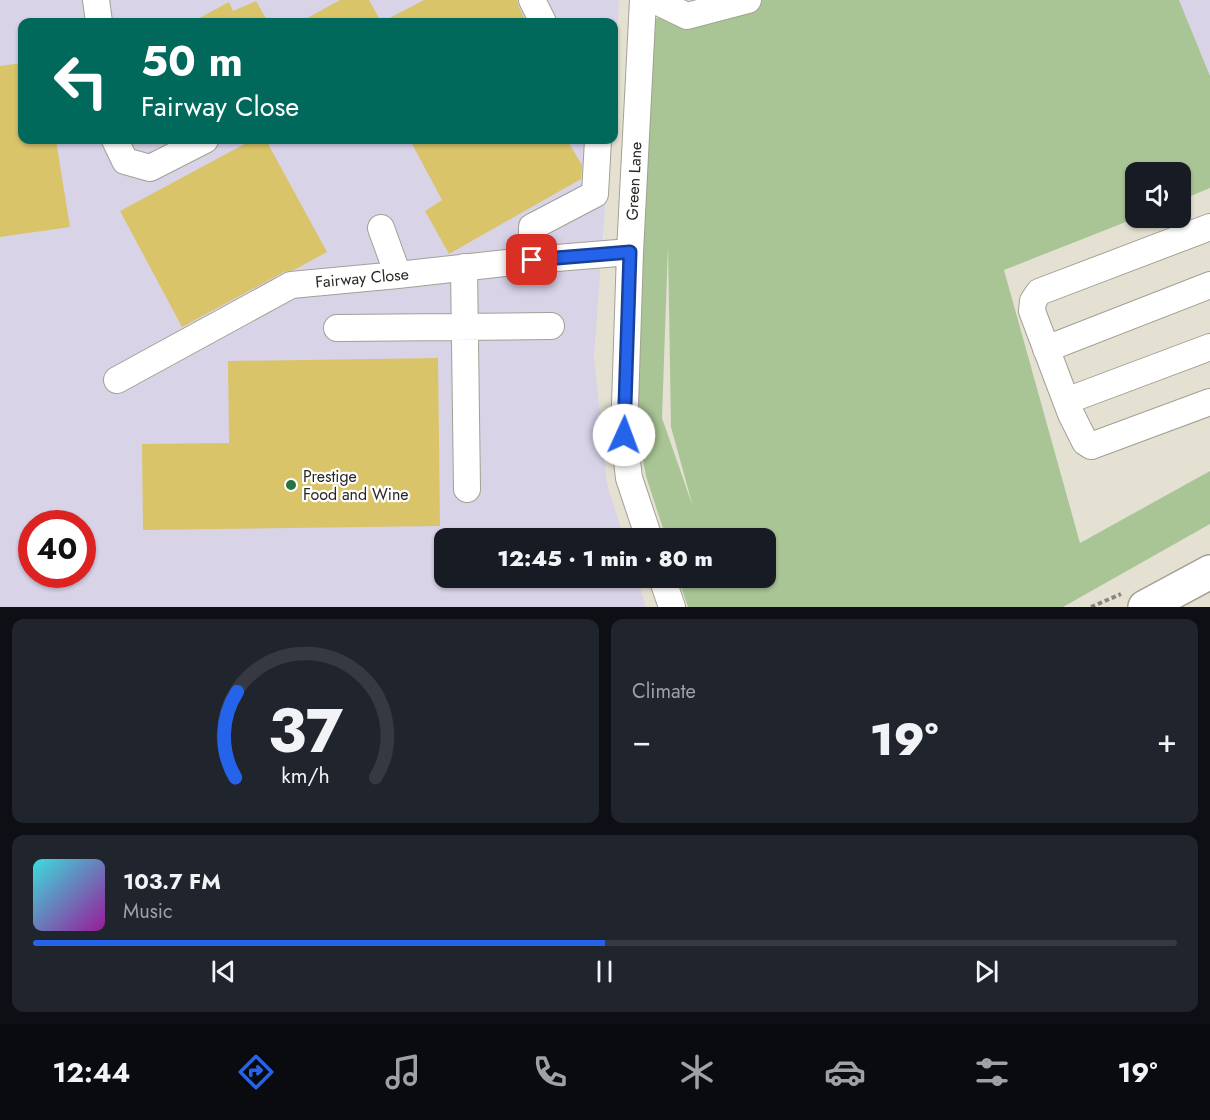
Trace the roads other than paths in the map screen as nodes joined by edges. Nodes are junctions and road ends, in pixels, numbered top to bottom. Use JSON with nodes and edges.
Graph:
{"nodes":[{"id":1,"x":532,"y":0,"type":"edge"},
{"id":2,"x":643,"y":0,"type":"edge"},
{"id":3,"x":654,"y":0,"type":"edge"},
{"id":4,"x":748,"y":0,"type":"edge"},
{"id":5,"x":541,"y":18,"type":"edge"},
{"id":6,"x":117,"y":144,"type":"edge"},
{"id":7,"x":197,"y":144,"type":"edge"},
{"id":8,"x":598,"y":144,"type":"edge"},
{"id":9,"x":1210,"y":227,"type":"edge"},
{"id":10,"x":381,"y":228,"type":"dead end"},
{"id":11,"x":630,"y":252,"type":"junction"},
{"id":12,"x":532,"y":260,"type":"junction"},
{"id":13,"x":464,"y":267,"type":"junction"},
{"id":14,"x":398,"y":275,"type":"junction"},
{"id":15,"x":1210,"y":285,"type":"edge"},
{"id":16,"x":551,"y":326,"type":"dead end"},
{"id":17,"x":465,"y":327,"type":"junction"},
{"id":18,"x":337,"y":328,"type":"dead end"},
{"id":19,"x":1210,"y":347,"type":"edge"},
{"id":20,"x":1046,"y":349,"type":"junction"},
{"id":21,"x":117,"y":380,"type":"dead end"},
{"id":22,"x":1066,"y":401,"type":"junction"},
{"id":23,"x":1210,"y":402,"type":"edge"},
{"id":24,"x":467,"y":489,"type":"dead end"},
{"id":25,"x":646,"y":528,"type":"edge"},
{"id":26,"x":1210,"y":572,"type":"edge"},
{"id":27,"x":665,"y":588,"type":"edge"},
{"id":28,"x":672,"y":607,"type":"edge"},
{"id":29,"x":1146,"y":607,"type":"edge"}],
"edges":[{"from":1,"to":5,"type":"street"},
{"from":2,"to":11,"type":"street","name":"Green Lane"},
{"from":3,"to":4,"type":"street"},
{"from":6,"to":7,"type":"street"},
{"from":8,"to":12,"type":"street"},
{"from":9,"to":20,"type":"street"},
{"from":10,"to":14,"type":"street"},
{"from":11,"to":12,"type":"street","name":"Fairway Close"},
{"from":11,"to":25,"type":"street","name":"Green Lane"},
{"from":12,"to":13,"type":"street","name":"Fairway Close"},
{"from":13,"to":14,"type":"street","name":"Fairway Close"},
{"from":13,"to":17,"type":"street"},
{"from":14,"to":21,"type":"street","name":"Fairway Close"},
{"from":15,"to":20,"type":"street"},
{"from":16,"to":17,"type":"street"},
{"from":17,"to":18,"type":"street"},
{"from":17,"to":24,"type":"street"},
{"from":19,"to":22,"type":"street"},
{"from":20,"to":22,"type":"street"},
{"from":22,"to":23,"type":"street"},
{"from":26,"to":29,"type":"main road"},
{"from":27,"to":28,"type":"street"}]}
